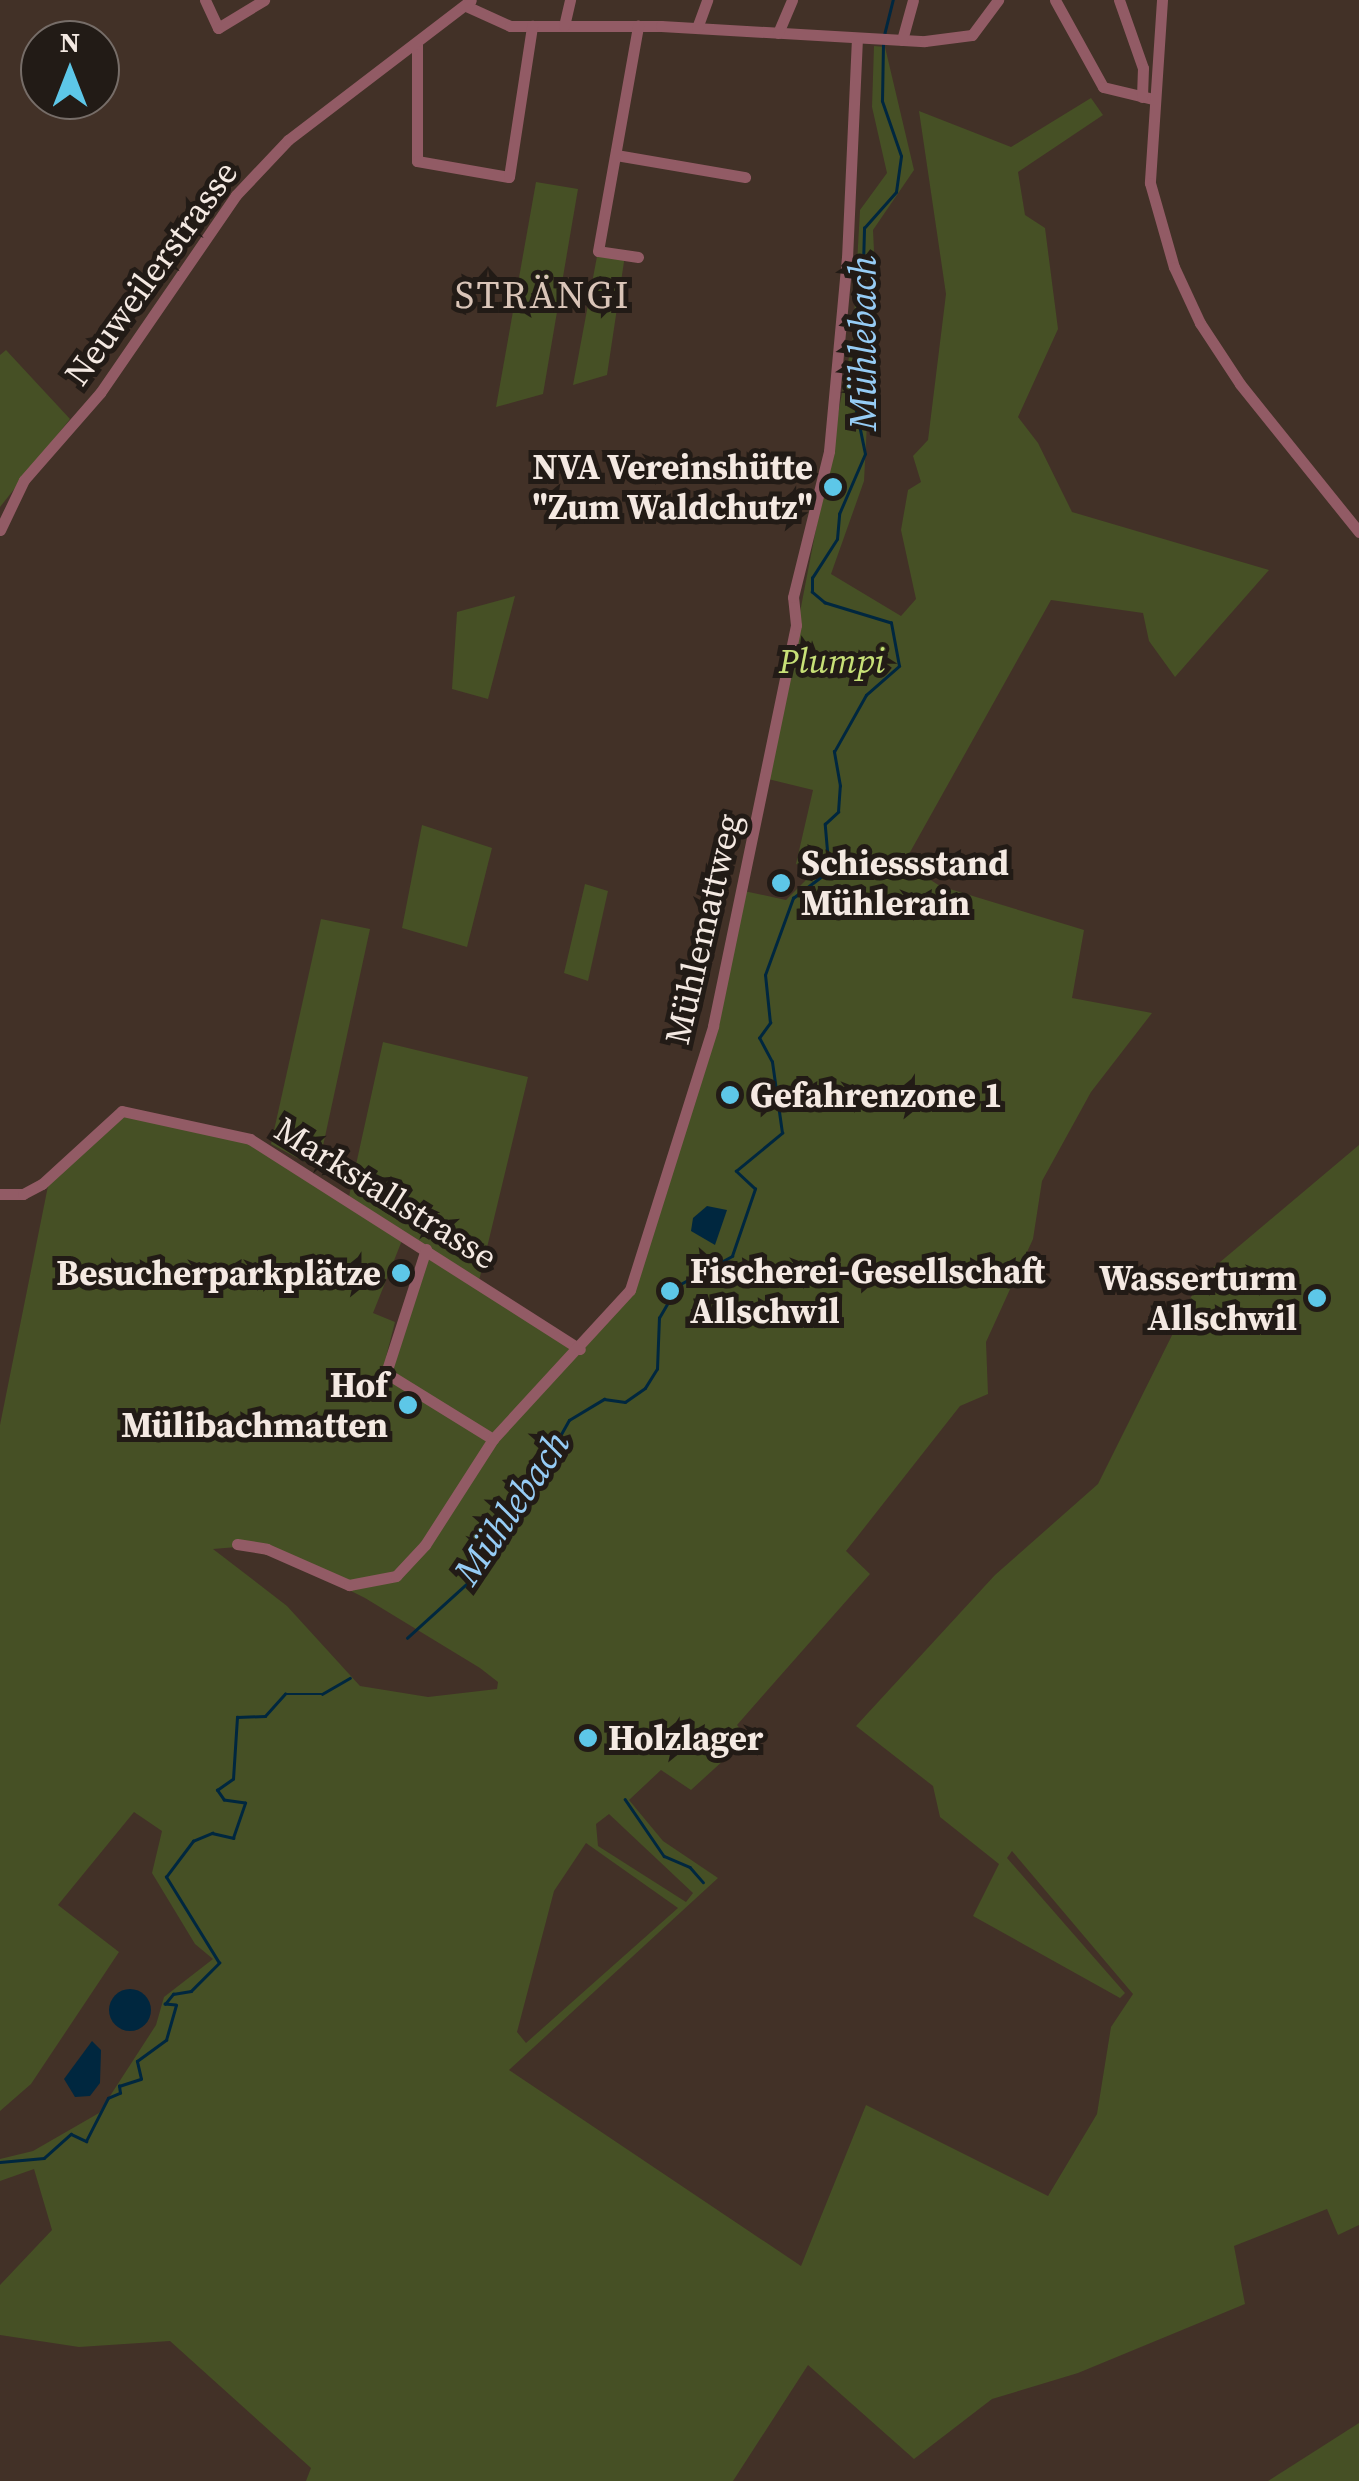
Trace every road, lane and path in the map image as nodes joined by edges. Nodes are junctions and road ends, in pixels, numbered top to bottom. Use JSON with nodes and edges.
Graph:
{"nodes":[{"id":1,"x":206,"y":0,"type":"edge"},
{"id":2,"x":264,"y":0,"type":"edge"},
{"id":3,"x":570,"y":0,"type":"edge"},
{"id":4,"x":706,"y":0,"type":"edge"},
{"id":5,"x":792,"y":0,"type":"edge"},
{"id":6,"x":913,"y":0,"type":"edge"},
{"id":7,"x":998,"y":0,"type":"edge"},
{"id":8,"x":1055,"y":0,"type":"edge"},
{"id":9,"x":1119,"y":0,"type":"edge"},
{"id":10,"x":1162,"y":0,"type":"edge"},
{"id":11,"x":468,"y":3,"type":"edge"},
{"id":12,"x":532,"y":26,"type":"junction"},
{"id":13,"x":564,"y":26,"type":"junction"},
{"id":14,"x":638,"y":26,"type":"junction"},
{"id":15,"x":697,"y":28,"type":"junction"},
{"id":16,"x":778,"y":33,"type":"junction"},
{"id":17,"x":860,"y":38,"type":"junction"},
{"id":18,"x":896,"y":39,"type":"junction"},
{"id":19,"x":417,"y":44,"type":"junction"},
{"id":20,"x":1148,"y":98,"type":"junction"},
{"id":21,"x":616,"y":155,"type":"junction"},
{"id":22,"x":745,"y":177,"type":"dead end"},
{"id":23,"x":638,"y":257,"type":"dead end"},
{"id":24,"x":0,"y":530,"type":"edge"},
{"id":25,"x":1359,"y":532,"type":"edge"},
{"id":26,"x":0,"y":1194,"type":"edge"},
{"id":27,"x":426,"y":1249,"type":"junction"},
{"id":28,"x":580,"y":1350,"type":"junction"},
{"id":29,"x":493,"y":1439,"type":"junction"},
{"id":30,"x":237,"y":1544,"type":"dead end"}],
"edges":[{"from":1,"to":2,"type":"street"},
{"from":3,"to":13,"type":"street"},
{"from":4,"to":15,"type":"street"},
{"from":5,"to":16,"type":"street"},
{"from":6,"to":18,"type":"street"},
{"from":7,"to":18,"type":"street"},
{"from":8,"to":20,"type":"street"},
{"from":9,"to":20,"type":"street"},
{"from":10,"to":20,"type":"street"},
{"from":11,"to":12,"type":"street"},
{"from":11,"to":19,"type":"street","name":"Neuweilerstrasse"},
{"from":12,"to":13,"type":"street"},
{"from":12,"to":19,"type":"street"},
{"from":13,"to":14,"type":"street"},
{"from":14,"to":15,"type":"street"},
{"from":14,"to":21,"type":"street"},
{"from":15,"to":16,"type":"street"},
{"from":16,"to":17,"type":"street"},
{"from":17,"to":18,"type":"street"},
{"from":17,"to":28,"type":"street","name":"Mühlemattweg"},
{"from":19,"to":24,"type":"street","name":"Neuweilerstrasse"},
{"from":20,"to":25,"type":"street"},
{"from":21,"to":22,"type":"street"},
{"from":21,"to":23,"type":"street"},
{"from":26,"to":27,"type":"street","name":"Markstallstrasse"},
{"from":27,"to":28,"type":"street","name":"Markstallstrasse"},
{"from":27,"to":29,"type":"street"},
{"from":28,"to":29,"type":"street","name":"Mühlemattweg"},
{"from":29,"to":30,"type":"street","name":"Mühlemattweg"}]}
